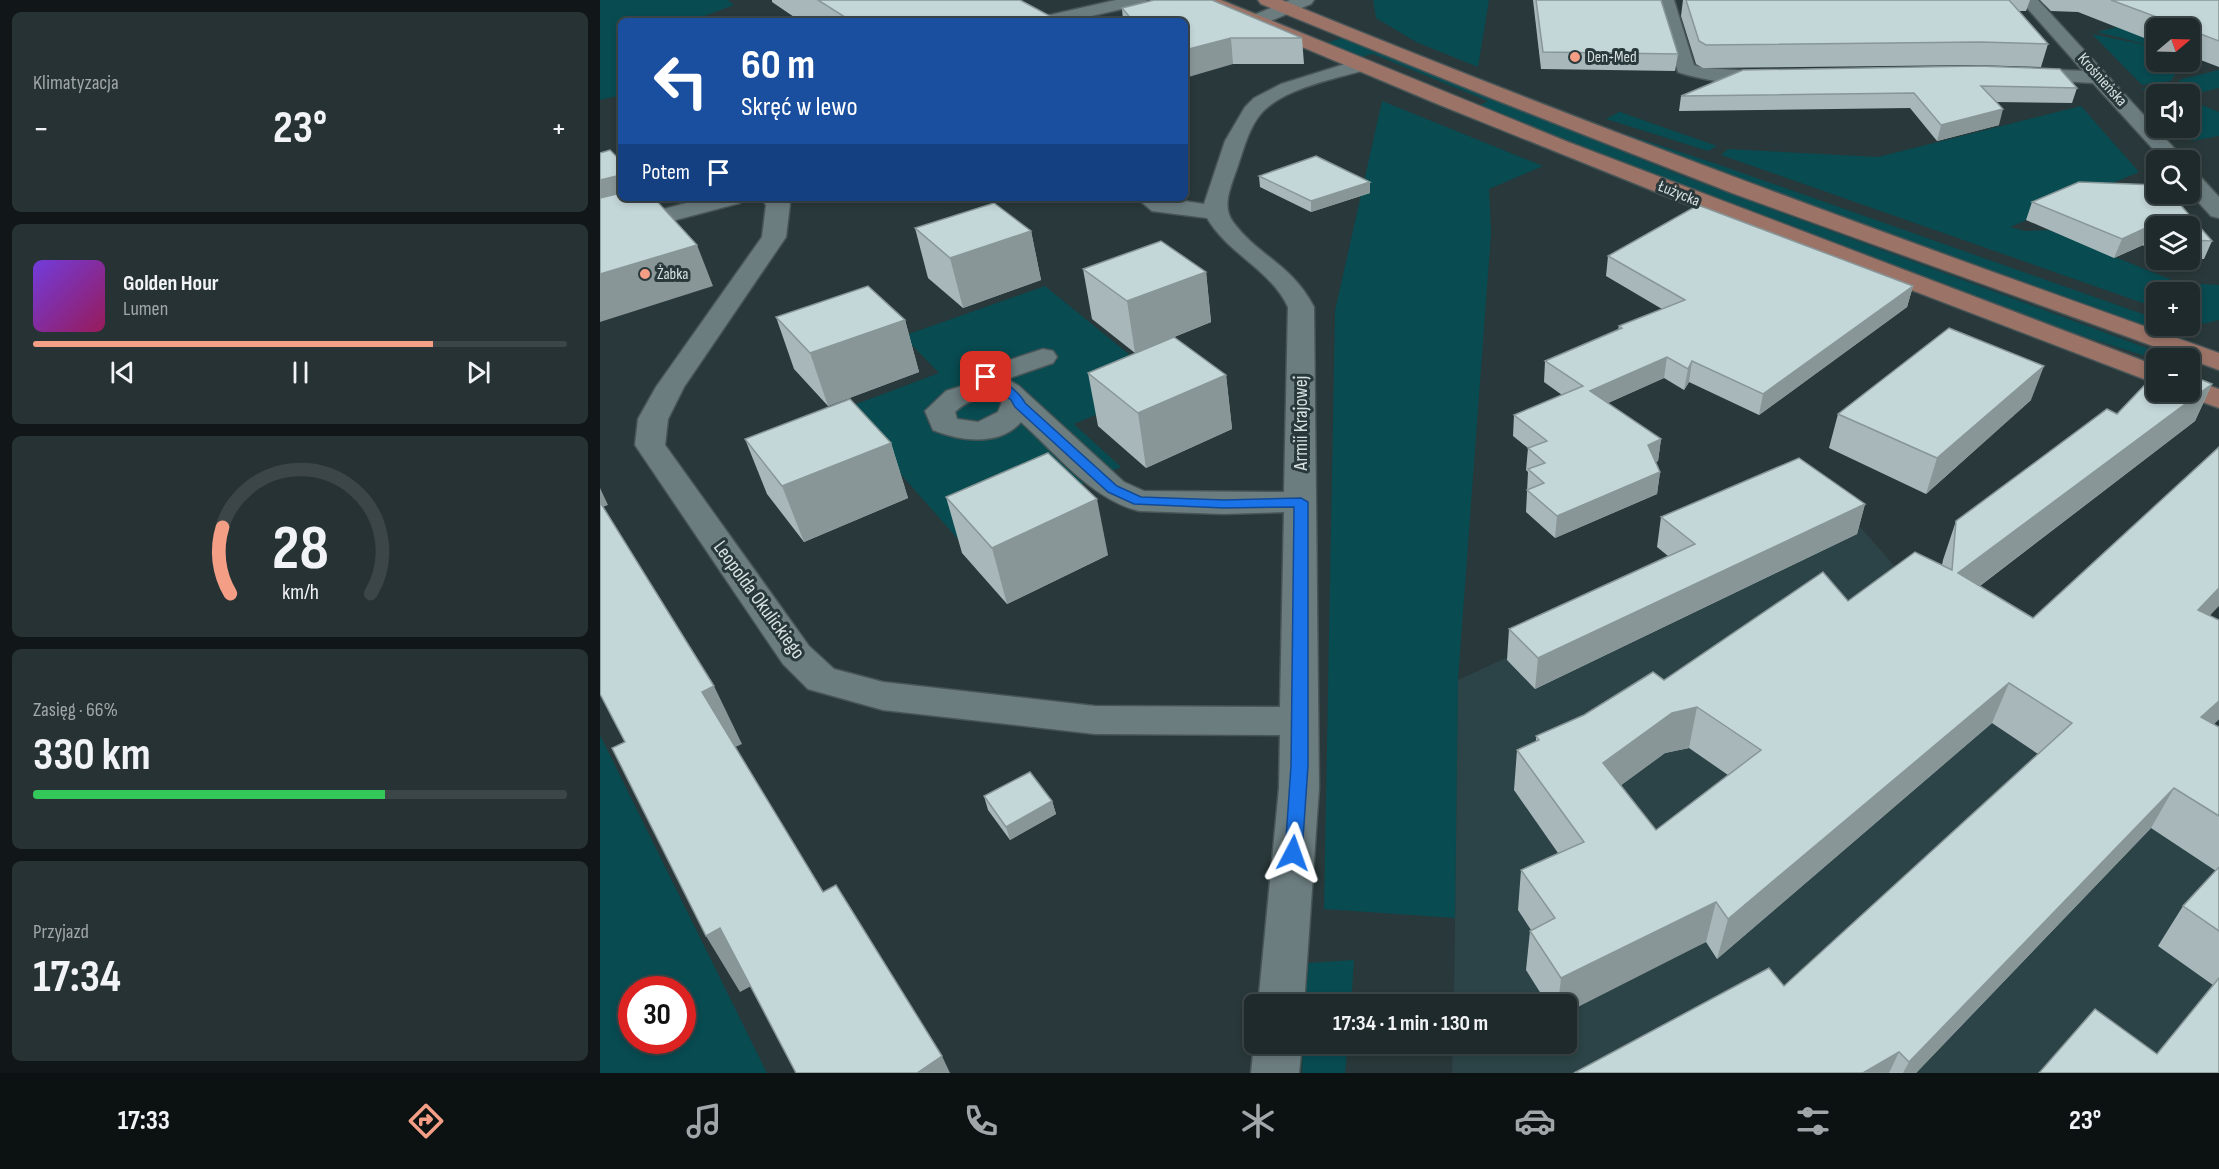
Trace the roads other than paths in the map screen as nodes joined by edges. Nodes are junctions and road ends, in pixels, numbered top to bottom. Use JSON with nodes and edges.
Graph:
{"nodes":[{"id":1,"x":1138,"y":0,"type":"edge"},
{"id":2,"x":1206,"y":0,"type":"edge"},
{"id":3,"x":1267,"y":0,"type":"edge"},
{"id":4,"x":1305,"y":0,"type":"edge"},
{"id":5,"x":1665,"y":0,"type":"edge"},
{"id":6,"x":2029,"y":0,"type":"edge"},
{"id":7,"x":1286,"y":8,"type":"junction"},
{"id":8,"x":1060,"y":18,"type":"edge"},
{"id":9,"x":1255,"y":21,"type":"junction"},
{"id":10,"x":1368,"y":59,"type":"junction"},
{"id":11,"x":1996,"y":73,"type":"edge"},
{"id":12,"x":1787,"y":76,"type":"edge"},
{"id":13,"x":2099,"y":77,"type":"junction"},
{"id":14,"x":2165,"y":150,"type":"edge"},
{"id":15,"x":2200,"y":188,"type":"edge"},
{"id":16,"x":721,"y":201,"type":"edge"},
{"id":17,"x":775,"y":201,"type":"edge"},
{"id":18,"x":1153,"y":201,"type":"edge"},
{"id":19,"x":2217,"y":206,"type":"edge"},
{"id":20,"x":1215,"y":212,"type":"junction"},
{"id":21,"x":600,"y":233,"type":"edge"},
{"id":22,"x":1043,"y":357,"type":"dead end"},
{"id":23,"x":2219,"y":362,"type":"edge"},
{"id":24,"x":2146,"y":372,"type":"edge"},
{"id":25,"x":2200,"y":392,"type":"edge"},
{"id":26,"x":2219,"y":399,"type":"edge"},
{"id":27,"x":1301,"y":502,"type":"junction"},
{"id":28,"x":1300,"y":721,"type":"junction"},
{"id":29,"x":1282,"y":994,"type":"edge"},
{"id":30,"x":1277,"y":1054,"type":"edge"},
{"id":31,"x":1275,"y":1073,"type":"edge"}],
"edges":[{"from":1,"to":8,"type":"street"},
{"from":2,"to":9,"type":"main road","name":"Łużycka"},
{"from":3,"to":7,"type":"main road","name":"Łużycka"},
{"from":4,"to":7,"type":"street"},
{"from":5,"to":12,"type":"street"},
{"from":6,"to":13,"type":"street","name":"Krośnieńska"},
{"from":7,"to":9,"type":"street"},
{"from":7,"to":10,"type":"main road","name":"Łużycka"},
{"from":9,"to":10,"type":"main road","name":"Łużycka"},
{"from":10,"to":20,"type":"street"},
{"from":10,"to":23,"type":"main road","name":"Łużycka"},
{"from":10,"to":24,"type":"main road","name":"Łużycka"},
{"from":11,"to":13,"type":"street"},
{"from":13,"to":14,"type":"street","name":"Krośnieńska"},
{"from":15,"to":19,"type":"street"},
{"from":16,"to":21,"type":"street"},
{"from":17,"to":28,"type":"street","name":"Leopolda Okulickiego"},
{"from":18,"to":20,"type":"street"},
{"from":20,"to":27,"type":"street","name":"Armii Krajowej"},
{"from":22,"to":27,"type":"street"},
{"from":25,"to":26,"type":"main road"},
{"from":27,"to":28,"type":"street","name":"Armii Krajowej"},
{"from":28,"to":29,"type":"street","name":"Armii Krajowej"},
{"from":30,"to":31,"type":"street"}]}
